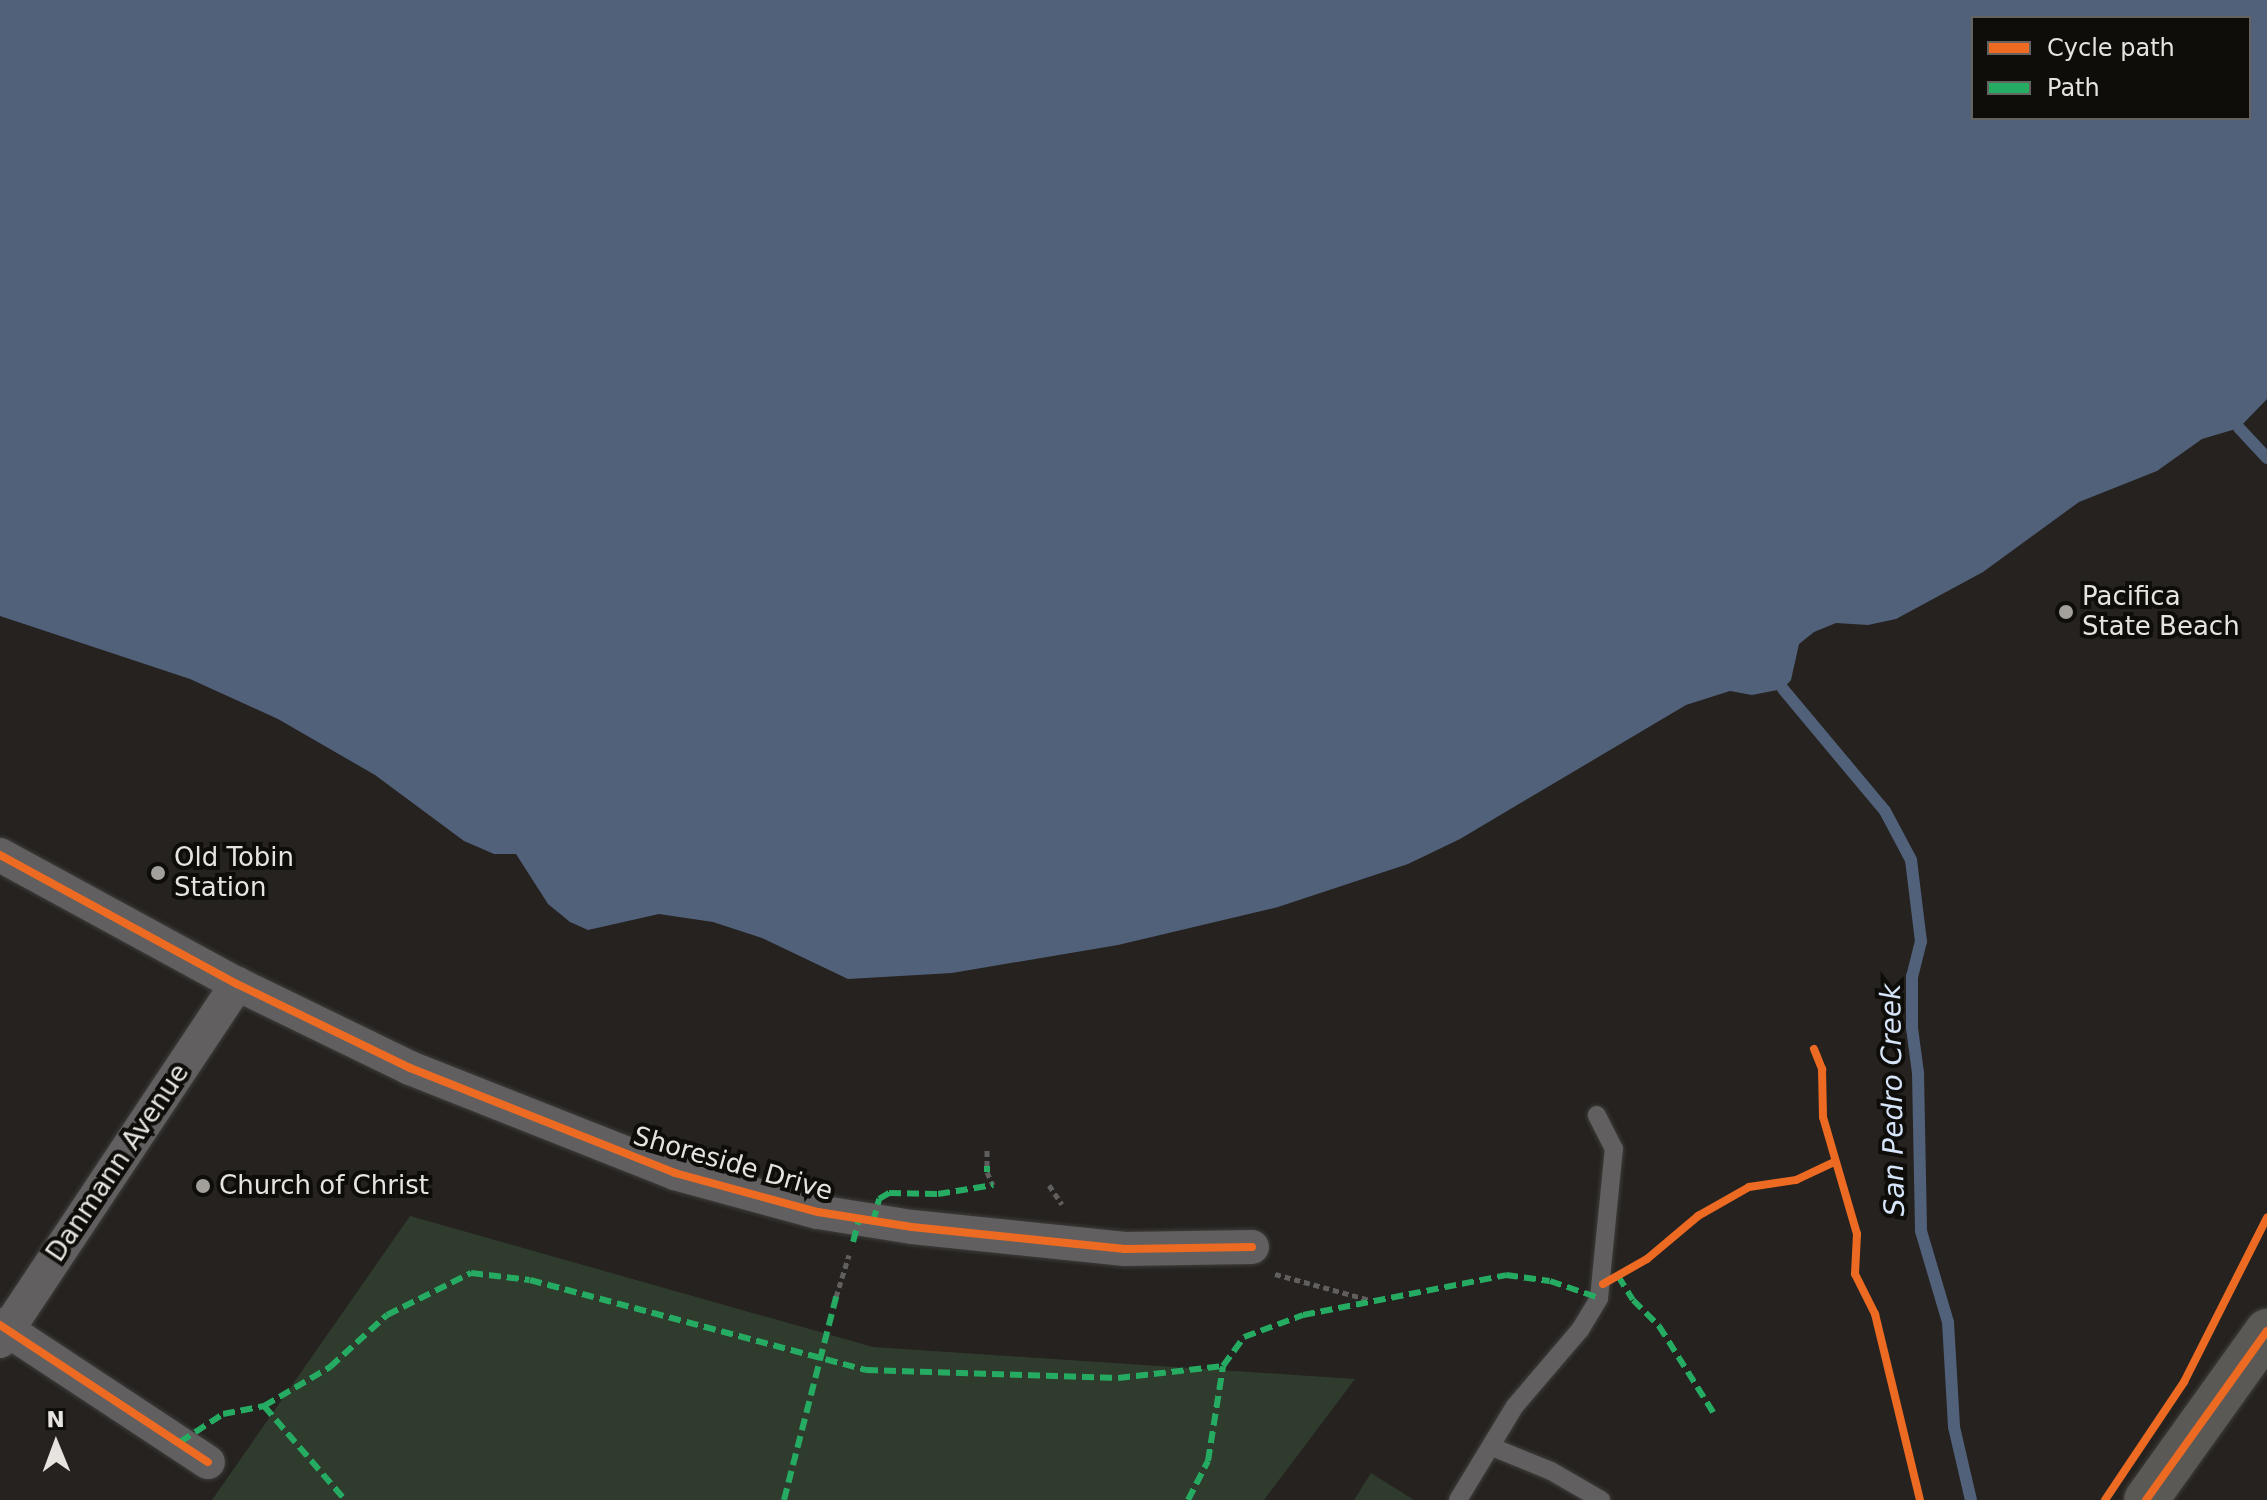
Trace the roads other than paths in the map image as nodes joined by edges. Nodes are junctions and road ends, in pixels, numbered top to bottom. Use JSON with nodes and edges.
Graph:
{"nodes":[{"id":1,"x":0,"y":855,"type":"edge"},
{"id":2,"x":237,"y":984,"type":"junction"},
{"id":3,"x":1597,"y":1115,"type":"dead end"},
{"id":4,"x":1236,"y":1248,"type":"road end"},
{"id":5,"x":2267,"y":1331,"type":"edge"},
{"id":6,"x":2,"y":1332,"type":"edge"},
{"id":7,"x":1492,"y":1447,"type":"junction"},
{"id":8,"x":208,"y":1462,"type":"dead end"},
{"id":9,"x":2153,"y":1490,"type":"edge"},
{"id":10,"x":1458,"y":1500,"type":"edge"},
{"id":11,"x":1601,"y":1500,"type":"edge"}],
"edges":[{"from":1,"to":2,"type":"street","name":"Shoreside Drive"},
{"from":2,"to":4,"type":"street","name":"Shoreside Drive"},
{"from":2,"to":6,"type":"street","name":"Danmann Avenue"},
{"from":3,"to":7,"type":"lane"},
{"from":5,"to":9,"type":"street"},
{"from":6,"to":8,"type":"street"},
{"from":7,"to":10,"type":"lane"},
{"from":7,"to":11,"type":"lane"}]}
